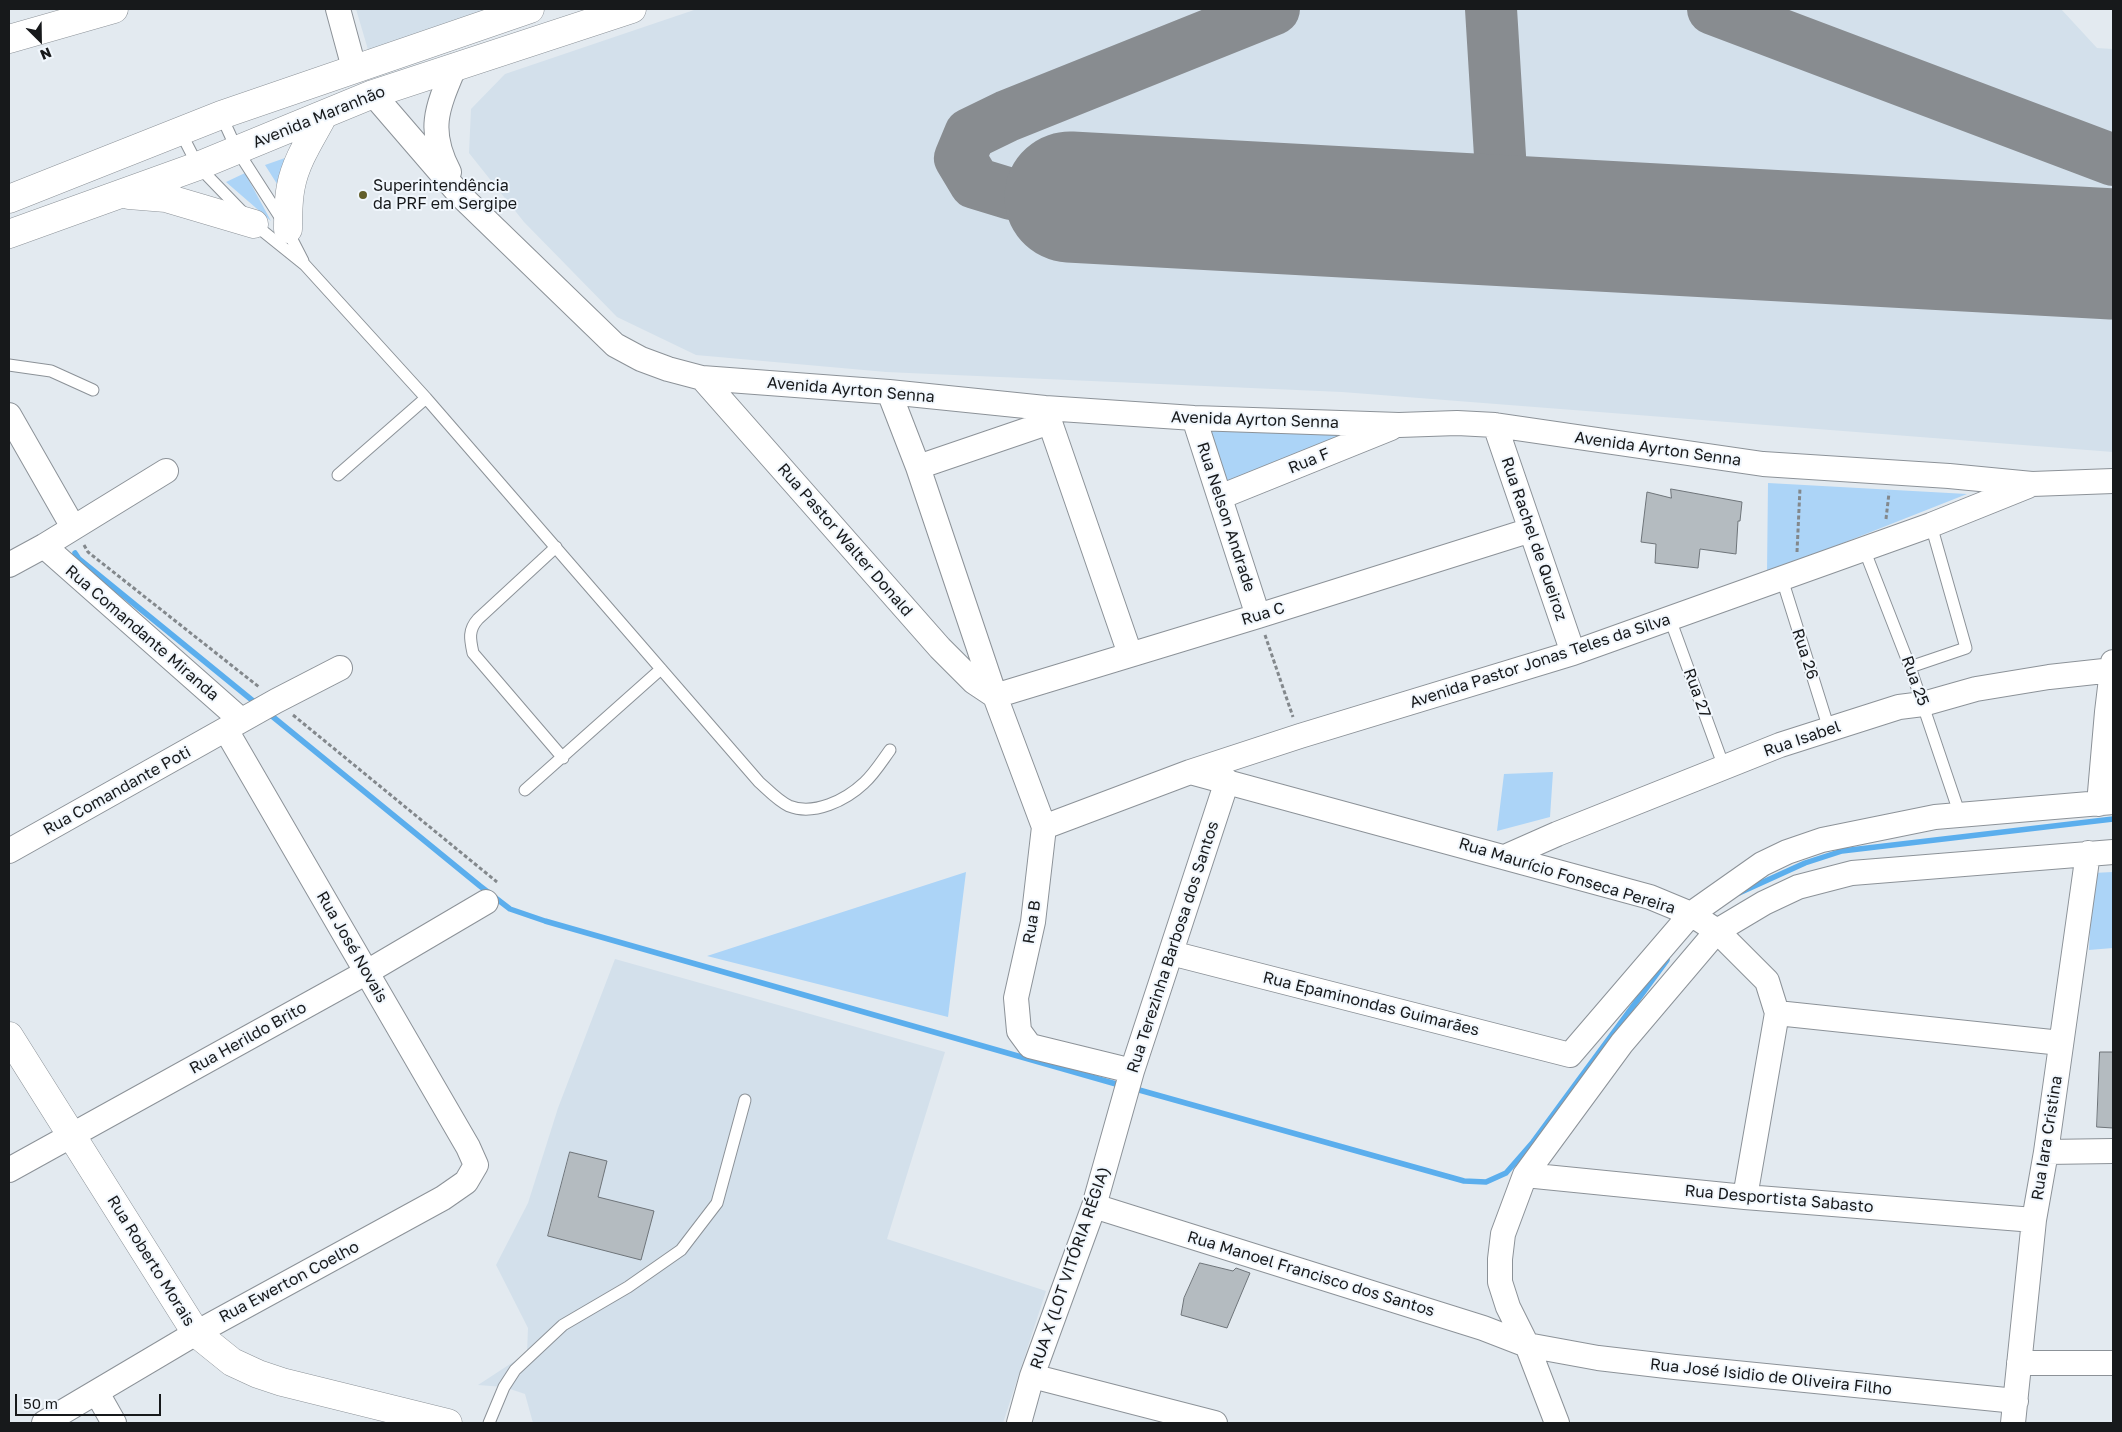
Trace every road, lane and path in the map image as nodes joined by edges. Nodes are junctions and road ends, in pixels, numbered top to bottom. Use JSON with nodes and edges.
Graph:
{"nodes":[{"id":1,"x":114,"y":9,"type":"edge"},
{"id":2,"x":338,"y":9,"type":"edge"},
{"id":3,"x":530,"y":9,"type":"edge"},
{"id":4,"x":632,"y":9,"type":"edge"},
{"id":5,"x":9,"y":39,"type":"edge"},
{"id":6,"x":354,"y":68,"type":"junction"},
{"id":7,"x":454,"y":68,"type":"junction"},
{"id":8,"x":373,"y":94,"type":"junction"},
{"id":9,"x":324,"y":114,"type":"junction"},
{"id":10,"x":221,"y":115,"type":"junction"},
{"id":11,"x":180,"y":131,"type":"junction"},
{"id":12,"x":237,"y":150,"type":"junction"},
{"id":13,"x":198,"y":166,"type":"junction"},
{"id":14,"x":117,"y":194,"type":"junction"},
{"id":15,"x":462,"y":196,"type":"junction"},
{"id":16,"x":9,"y":199,"type":"edge"},
{"id":17,"x":254,"y":224,"type":"junction"},
{"id":18,"x":288,"y":230,"type":"junction"},
{"id":19,"x":9,"y":234,"type":"edge"},
{"id":20,"x":305,"y":264,"type":"junction"},
{"id":21,"x":9,"y":364,"type":"edge"},
{"id":22,"x":702,"y":378,"type":"junction"},
{"id":23,"x":93,"y":390,"type":"dead end"},
{"id":24,"x":889,"y":392,"type":"junction"},
{"id":25,"x":426,"y":398,"type":"junction"},
{"id":26,"x":9,"y":415,"type":"edge"},
{"id":27,"x":1048,"y":415,"type":"junction"},
{"id":28,"x":1194,"y":418,"type":"junction"},
{"id":29,"x":1399,"y":425,"type":"junction"},
{"id":30,"x":1495,"y":425,"type":"junction"},
{"id":31,"x":918,"y":467,"type":"junction"},
{"id":32,"x":1800,"y":467,"type":"junction"},
{"id":33,"x":166,"y":471,"type":"dead end"},
{"id":34,"x":1891,"y":472,"type":"junction"},
{"id":35,"x":338,"y":476,"type":"dead end"},
{"id":36,"x":2113,"y":480,"type":"edge"},
{"id":37,"x":2032,"y":484,"type":"junction"},
{"id":38,"x":1220,"y":497,"type":"junction"},
{"id":39,"x":1931,"y":525,"type":"junction"},
{"id":40,"x":73,"y":527,"type":"junction"},
{"id":41,"x":1531,"y":530,"type":"junction"},
{"id":42,"x":1874,"y":545,"type":"junction"},
{"id":43,"x":44,"y":546,"type":"junction"},
{"id":44,"x":556,"y":547,"type":"junction"},
{"id":45,"x":9,"y":565,"type":"edge"},
{"id":46,"x":1789,"y":576,"type":"junction"},
{"id":47,"x":1258,"y":616,"type":"junction"},
{"id":48,"x":1670,"y":619,"type":"junction"},
{"id":49,"x":1573,"y":653,"type":"junction"},
{"id":50,"x":1130,"y":654,"type":"junction"},
{"id":51,"x":2113,"y":662,"type":"edge"},
{"id":52,"x":1910,"y":667,"type":"junction"},
{"id":53,"x":340,"y":668,"type":"dead end"},
{"id":54,"x":661,"y":669,"type":"junction"},
{"id":55,"x":2113,"y":670,"type":"edge"},
{"id":56,"x":995,"y":696,"type":"junction"},
{"id":57,"x":1923,"y":704,"type":"junction"},
{"id":58,"x":233,"y":725,"type":"junction"},
{"id":59,"x":1829,"y":729,"type":"junction"},
{"id":60,"x":1300,"y":736,"type":"junction"},
{"id":61,"x":890,"y":750,"type":"dead end"},
{"id":62,"x":562,"y":758,"type":"junction"},
{"id":63,"x":1724,"y":767,"type":"junction"},
{"id":64,"x":1190,"y":772,"type":"junction"},
{"id":65,"x":1227,"y":781,"type":"junction"},
{"id":66,"x":525,"y":790,"type":"dead end"},
{"id":67,"x":2106,"y":803,"type":"edge"},
{"id":68,"x":1960,"y":815,"type":"junction"},
{"id":69,"x":1044,"y":827,"type":"junction"},
{"id":70,"x":9,"y":851,"type":"edge"},
{"id":71,"x":2113,"y":852,"type":"edge"},
{"id":72,"x":2088,"y":853,"type":"junction"},
{"id":73,"x":1505,"y":856,"type":"junction"},
{"id":74,"x":486,"y":902,"type":"dead end"},
{"id":75,"x":1691,"y":914,"type":"junction"},
{"id":76,"x":1716,"y":932,"type":"junction"},
{"id":77,"x":1172,"y":952,"type":"junction"},
{"id":78,"x":367,"y":972,"type":"junction"},
{"id":79,"x":1777,"y":1012,"type":"junction"},
{"id":80,"x":9,"y":1036,"type":"edge"},
{"id":81,"x":2061,"y":1043,"type":"junction"},
{"id":82,"x":1132,"y":1071,"type":"junction"},
{"id":83,"x":745,"y":1100,"type":"dead end"},
{"id":84,"x":1120,"y":1112,"type":"joint"},
{"id":85,"x":72,"y":1135,"type":"junction"},
{"id":86,"x":2046,"y":1152,"type":"junction"},
{"id":87,"x":2113,"y":1152,"type":"edge"},
{"id":88,"x":476,"y":1165,"type":"joint"},
{"id":89,"x":9,"y":1170,"type":"edge"},
{"id":90,"x":1525,"y":1174,"type":"junction"},
{"id":91,"x":1745,"y":1196,"type":"junction"},
{"id":92,"x":1094,"y":1206,"type":"junction"},
{"id":93,"x":2034,"y":1220,"type":"junction"},
{"id":94,"x":196,"y":1333,"type":"junction"},
{"id":95,"x":1527,"y":1345,"type":"junction"},
{"id":96,"x":2019,"y":1363,"type":"junction"},
{"id":97,"x":2113,"y":1363,"type":"edge"},
{"id":98,"x":1032,"y":1376,"type":"junction"},
{"id":99,"x":97,"y":1393,"type":"junction"},
{"id":100,"x":2015,"y":1412,"type":"edge"},
{"id":101,"x":44,"y":1423,"type":"edge"},
{"id":102,"x":114,"y":1423,"type":"edge"},
{"id":103,"x":448,"y":1423,"type":"edge"},
{"id":104,"x":489,"y":1423,"type":"edge"},
{"id":105,"x":1019,"y":1423,"type":"edge"},
{"id":106,"x":1215,"y":1423,"type":"edge"},
{"id":107,"x":1558,"y":1423,"type":"edge"}],
"edges":[{"from":1,"to":5,"type":"main road"},
{"from":2,"to":6,"type":"street"},
{"from":3,"to":6,"type":"main road","name":"Avenida Maranhão"},
{"from":4,"to":7,"type":"main road","name":"Avenida Maranhão"},
{"from":6,"to":10,"type":"main road","name":"Avenida Maranhão"},
{"from":7,"to":8,"type":"main road","name":"Avenida Maranhão"},
{"from":7,"to":15,"type":"street","name":"Avenida Ayrton Senna"},
{"from":8,"to":9,"type":"main road","name":"Avenida Maranhão"},
{"from":8,"to":15,"type":"street","name":"Avenida Ayrton Senna"},
{"from":9,"to":12,"type":"main road","name":"Avenida Maranhão"},
{"from":9,"to":18,"type":"main road"},
{"from":10,"to":11,"type":"main road","name":"Avenida Maranhão"},
{"from":10,"to":12,"type":"lane"},
{"from":11,"to":13,"type":"lane"},
{"from":11,"to":16,"type":"main road","name":"Avenida Maranhão"},
{"from":12,"to":13,"type":"main road","name":"Avenida Maranhão"},
{"from":12,"to":18,"type":"lane"},
{"from":13,"to":14,"type":"main road","name":"Avenida Maranhão"},
{"from":13,"to":17,"type":"lane"},
{"from":14,"to":17,"type":"main road"},
{"from":14,"to":19,"type":"main road","name":"Avenida Maranhão"},
{"from":15,"to":22,"type":"street","name":"Avenida Ayrton Senna"},
{"from":17,"to":20,"type":"lane"},
{"from":18,"to":20,"type":"lane"},
{"from":20,"to":25,"type":"lane"},
{"from":21,"to":23,"type":"lane"},
{"from":22,"to":24,"type":"street","name":"Avenida Ayrton Senna"},
{"from":22,"to":56,"type":"street","name":"Rua Pastor Walter Donald"},
{"from":24,"to":27,"type":"street","name":"Avenida Ayrton Senna"},
{"from":24,"to":31,"type":"street","name":"Rua B"},
{"from":25,"to":35,"type":"lane"},
{"from":25,"to":44,"type":"lane"},
{"from":26,"to":40,"type":"street"},
{"from":27,"to":28,"type":"street","name":"Avenida Ayrton Senna"},
{"from":27,"to":31,"type":"street"},
{"from":27,"to":50,"type":"street"},
{"from":28,"to":29,"type":"street","name":"Avenida Ayrton Senna"},
{"from":28,"to":38,"type":"street","name":"Rua Nelson Andrade"},
{"from":29,"to":30,"type":"street","name":"Avenida Ayrton Senna"},
{"from":29,"to":38,"type":"street","name":"Rua F"},
{"from":30,"to":32,"type":"street","name":"Avenida Ayrton Senna"},
{"from":30,"to":41,"type":"street","name":"Rua Rachel de Queiroz"},
{"from":31,"to":56,"type":"street","name":"Rua B"},
{"from":32,"to":34,"type":"street","name":"Avenida Ayrton Senna"},
{"from":32,"to":46,"type":"path"},
{"from":33,"to":40,"type":"street"},
{"from":34,"to":37,"type":"street","name":"Avenida Ayrton Senna"},
{"from":34,"to":42,"type":"path"},
{"from":36,"to":37,"type":"street","name":"Avenida Ayrton Senna"},
{"from":37,"to":39,"type":"street","name":"Avenida Pastor Jonas Teles da Silva"},
{"from":38,"to":47,"type":"street","name":"Rua Nelson Andrade"},
{"from":39,"to":42,"type":"street","name":"Avenida Pastor Jonas Teles da Silva"},
{"from":39,"to":52,"type":"lane"},
{"from":40,"to":43,"type":"street"},
{"from":41,"to":47,"type":"street","name":"Rua C"},
{"from":41,"to":49,"type":"street","name":"Rua Rachel de Queiroz"},
{"from":42,"to":46,"type":"street","name":"Avenida Pastor Jonas Teles da Silva"},
{"from":42,"to":52,"type":"lane","name":"Rua 25"},
{"from":43,"to":45,"type":"street"},
{"from":43,"to":58,"type":"street","name":"Rua Comandante Miranda"},
{"from":44,"to":54,"type":"lane"},
{"from":44,"to":62,"type":"lane"},
{"from":46,"to":48,"type":"street","name":"Avenida Pastor Jonas Teles da Silva"},
{"from":46,"to":59,"type":"lane","name":"Rua 26"},
{"from":47,"to":50,"type":"street","name":"Rua C"},
{"from":47,"to":60,"type":"path"},
{"from":48,"to":49,"type":"street","name":"Avenida Pastor Jonas Teles da Silva"},
{"from":48,"to":63,"type":"lane","name":"Rua 27"},
{"from":49,"to":60,"type":"street","name":"Avenida Pastor Jonas Teles da Silva"},
{"from":50,"to":56,"type":"street","name":"Rua C"},
{"from":51,"to":55,"type":"street"},
{"from":52,"to":57,"type":"lane","name":"Rua 25"},
{"from":53,"to":58,"type":"street","name":"Rua Comandante Poti"},
{"from":54,"to":61,"type":"lane"},
{"from":54,"to":62,"type":"lane"},
{"from":55,"to":57,"type":"street","name":"Rua Isabel"},
{"from":55,"to":67,"type":"street"},
{"from":56,"to":69,"type":"street","name":"Rua B"},
{"from":57,"to":59,"type":"street","name":"Rua Isabel"},
{"from":57,"to":68,"type":"lane","name":"Rua 25"},
{"from":58,"to":70,"type":"street","name":"Rua Comandante Poti"},
{"from":58,"to":78,"type":"street","name":"Rua José Novais"},
{"from":59,"to":63,"type":"street","name":"Rua Isabel"},
{"from":60,"to":64,"type":"street","name":"Avenida Pastor Jonas Teles da Silva"},
{"from":62,"to":66,"type":"lane"},
{"from":63,"to":73,"type":"street","name":"Rua Isabel"},
{"from":64,"to":65,"type":"street","name":"Rua Maurício Fonseca Pereira"},
{"from":64,"to":69,"type":"street","name":"Avenida Pastor Jonas Teles da Silva"},
{"from":65,"to":73,"type":"street","name":"Rua Maurício Fonseca Pereira"},
{"from":65,"to":77,"type":"street","name":"Rua Terezinha Barbosa dos Santos"},
{"from":67,"to":68,"type":"street"},
{"from":68,"to":75,"type":"street"},
{"from":69,"to":82,"type":"street","name":"Rua B"},
{"from":71,"to":72,"type":"street"},
{"from":72,"to":76,"type":"street"},
{"from":72,"to":81,"type":"street","name":"Rua Iara Cristina"},
{"from":73,"to":75,"type":"street","name":"Rua Maurício Fonseca Pereira"},
{"from":74,"to":78,"type":"street","name":"Rua Herildo Brito"},
{"from":75,"to":76,"type":"street","name":"Rua Maurício Fonseca Pereira"},
{"from":75,"to":77,"type":"street","name":"Rua Epaminondas Guimarães"},
{"from":76,"to":79,"type":"street","name":"Rua Maurício Fonseca Pereira"},
{"from":76,"to":90,"type":"street"},
{"from":77,"to":82,"type":"street","name":"Rua Terezinha Barbosa dos Santos"},
{"from":78,"to":85,"type":"street","name":"Rua Herildo Brito"},
{"from":78,"to":88,"type":"street","name":"Rua José Novais"},
{"from":79,"to":81,"type":"street"},
{"from":79,"to":91,"type":"street","name":"Rua Maurício Fonseca Pereira"},
{"from":80,"to":85,"type":"main road","name":"Rua Roberto Morais"},
{"from":81,"to":86,"type":"street","name":"Rua Iara Cristina"},
{"from":82,"to":84,"type":"street","name":"Rua Terezinha Barbosa dos Santos"},
{"from":83,"to":104,"type":"lane"},
{"from":84,"to":92,"type":"street","name":"RUA X (LOT VITÓRIA RÉGIA)"},
{"from":85,"to":89,"type":"street","name":"Rua Herildo Brito"},
{"from":85,"to":94,"type":"main road","name":"Rua Roberto Morais"},
{"from":86,"to":87,"type":"street"},
{"from":86,"to":93,"type":"street","name":"Rua Iara Cristina"},
{"from":88,"to":94,"type":"street","name":"Rua Ewerton Coelho"},
{"from":90,"to":91,"type":"street","name":"Rua Desportista Sabasto"},
{"from":90,"to":95,"type":"street"},
{"from":91,"to":93,"type":"street","name":"Rua Desportista Sabasto"},
{"from":92,"to":95,"type":"street","name":"Rua Manoel Francisco dos Santos"},
{"from":92,"to":98,"type":"street","name":"RUA X (LOT VITÓRIA RÉGIA)"},
{"from":93,"to":96,"type":"street","name":"Rua Iara Cristina"},
{"from":94,"to":99,"type":"street","name":"Rua Ewerton Coelho"},
{"from":94,"to":103,"type":"main road","name":"Rua Roberto Morais"},
{"from":95,"to":100,"type":"street","name":"Rua José Isidio de Oliveira Filho"},
{"from":95,"to":107,"type":"street"},
{"from":96,"to":97,"type":"street"},
{"from":96,"to":100,"type":"street","name":"Rua Iara Cristina"},
{"from":98,"to":105,"type":"street","name":"RUA X (LOT VITÓRIA RÉGIA)"},
{"from":98,"to":106,"type":"street"},
{"from":99,"to":101,"type":"street","name":"Rua Ewerton Coelho"},
{"from":99,"to":102,"type":"street"}]}
